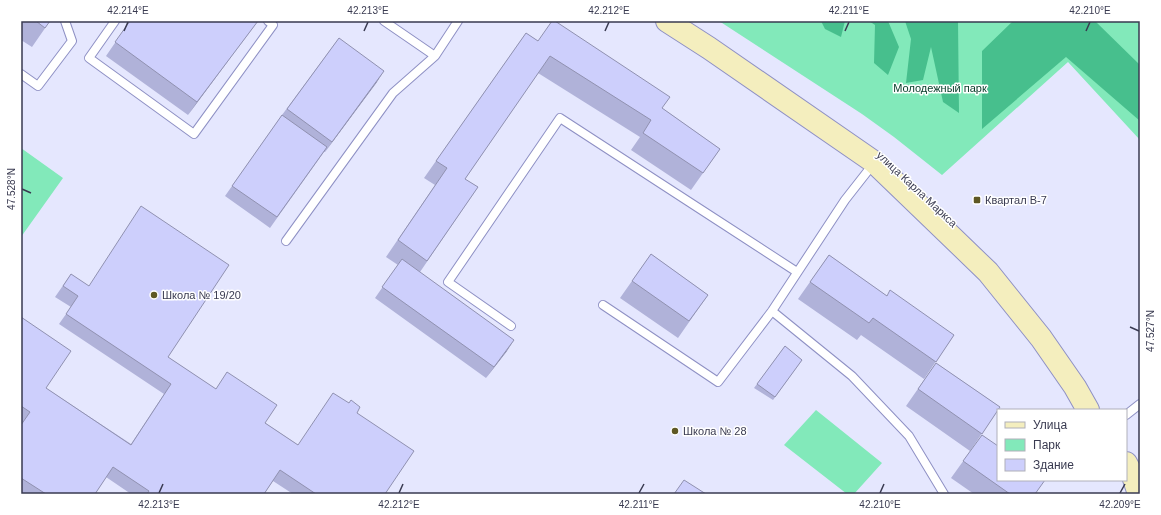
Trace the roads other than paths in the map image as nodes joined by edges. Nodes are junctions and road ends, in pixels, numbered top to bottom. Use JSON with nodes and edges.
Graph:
{"nodes":[{"id":1,"x":65,"y":21,"type":"edge"},
{"id":2,"x":115,"y":21,"type":"edge"},
{"id":3,"x":268,"y":21,"type":"edge"},
{"id":4,"x":384,"y":21,"type":"edge"},
{"id":5,"x":458,"y":21,"type":"edge"},
{"id":6,"x":667,"y":21,"type":"edge"},
{"id":7,"x":685,"y":21,"type":"edge"},
{"id":8,"x":435,"y":56,"type":"junction"},
{"id":9,"x":21,"y":74,"type":"edge"},
{"id":10,"x":874,"y":162,"type":"junction"},
{"id":11,"x":286,"y":241,"type":"dead end"},
{"id":12,"x":797,"y":272,"type":"junction"},
{"id":13,"x":603,"y":305,"type":"dead end"},
{"id":14,"x":772,"y":311,"type":"junction"},
{"id":15,"x":511,"y":326,"type":"dead end"},
{"id":16,"x":1140,"y":404,"type":"edge"},
{"id":17,"x":1087,"y":409,"type":"edge"},
{"id":18,"x":1096,"y":409,"type":"edge"},
{"id":19,"x":1127,"y":414,"type":"edge"},
{"id":20,"x":1127,"y":465,"type":"edge"},
{"id":21,"x":1127,"y":481,"type":"edge"},
{"id":22,"x":944,"y":494,"type":"edge"},
{"id":23,"x":1131,"y":494,"type":"edge"},
{"id":24,"x":1139,"y":494,"type":"edge"}],
"edges":[{"from":1,"to":9,"type":"lane"},
{"from":2,"to":3,"type":"lane"},
{"from":4,"to":8,"type":"lane"},
{"from":5,"to":8,"type":"lane"},
{"from":6,"to":10,"type":"street"},
{"from":7,"to":18,"type":"street","name":"улица Карла Маркса"},
{"from":8,"to":11,"type":"lane"},
{"from":10,"to":12,"type":"lane"},
{"from":10,"to":17,"type":"street"},
{"from":12,"to":14,"type":"lane"},
{"from":12,"to":15,"type":"lane"},
{"from":13,"to":14,"type":"lane"},
{"from":14,"to":22,"type":"lane"},
{"from":16,"to":19,"type":"lane"},
{"from":20,"to":24,"type":"street"},
{"from":21,"to":23,"type":"street"}]}
